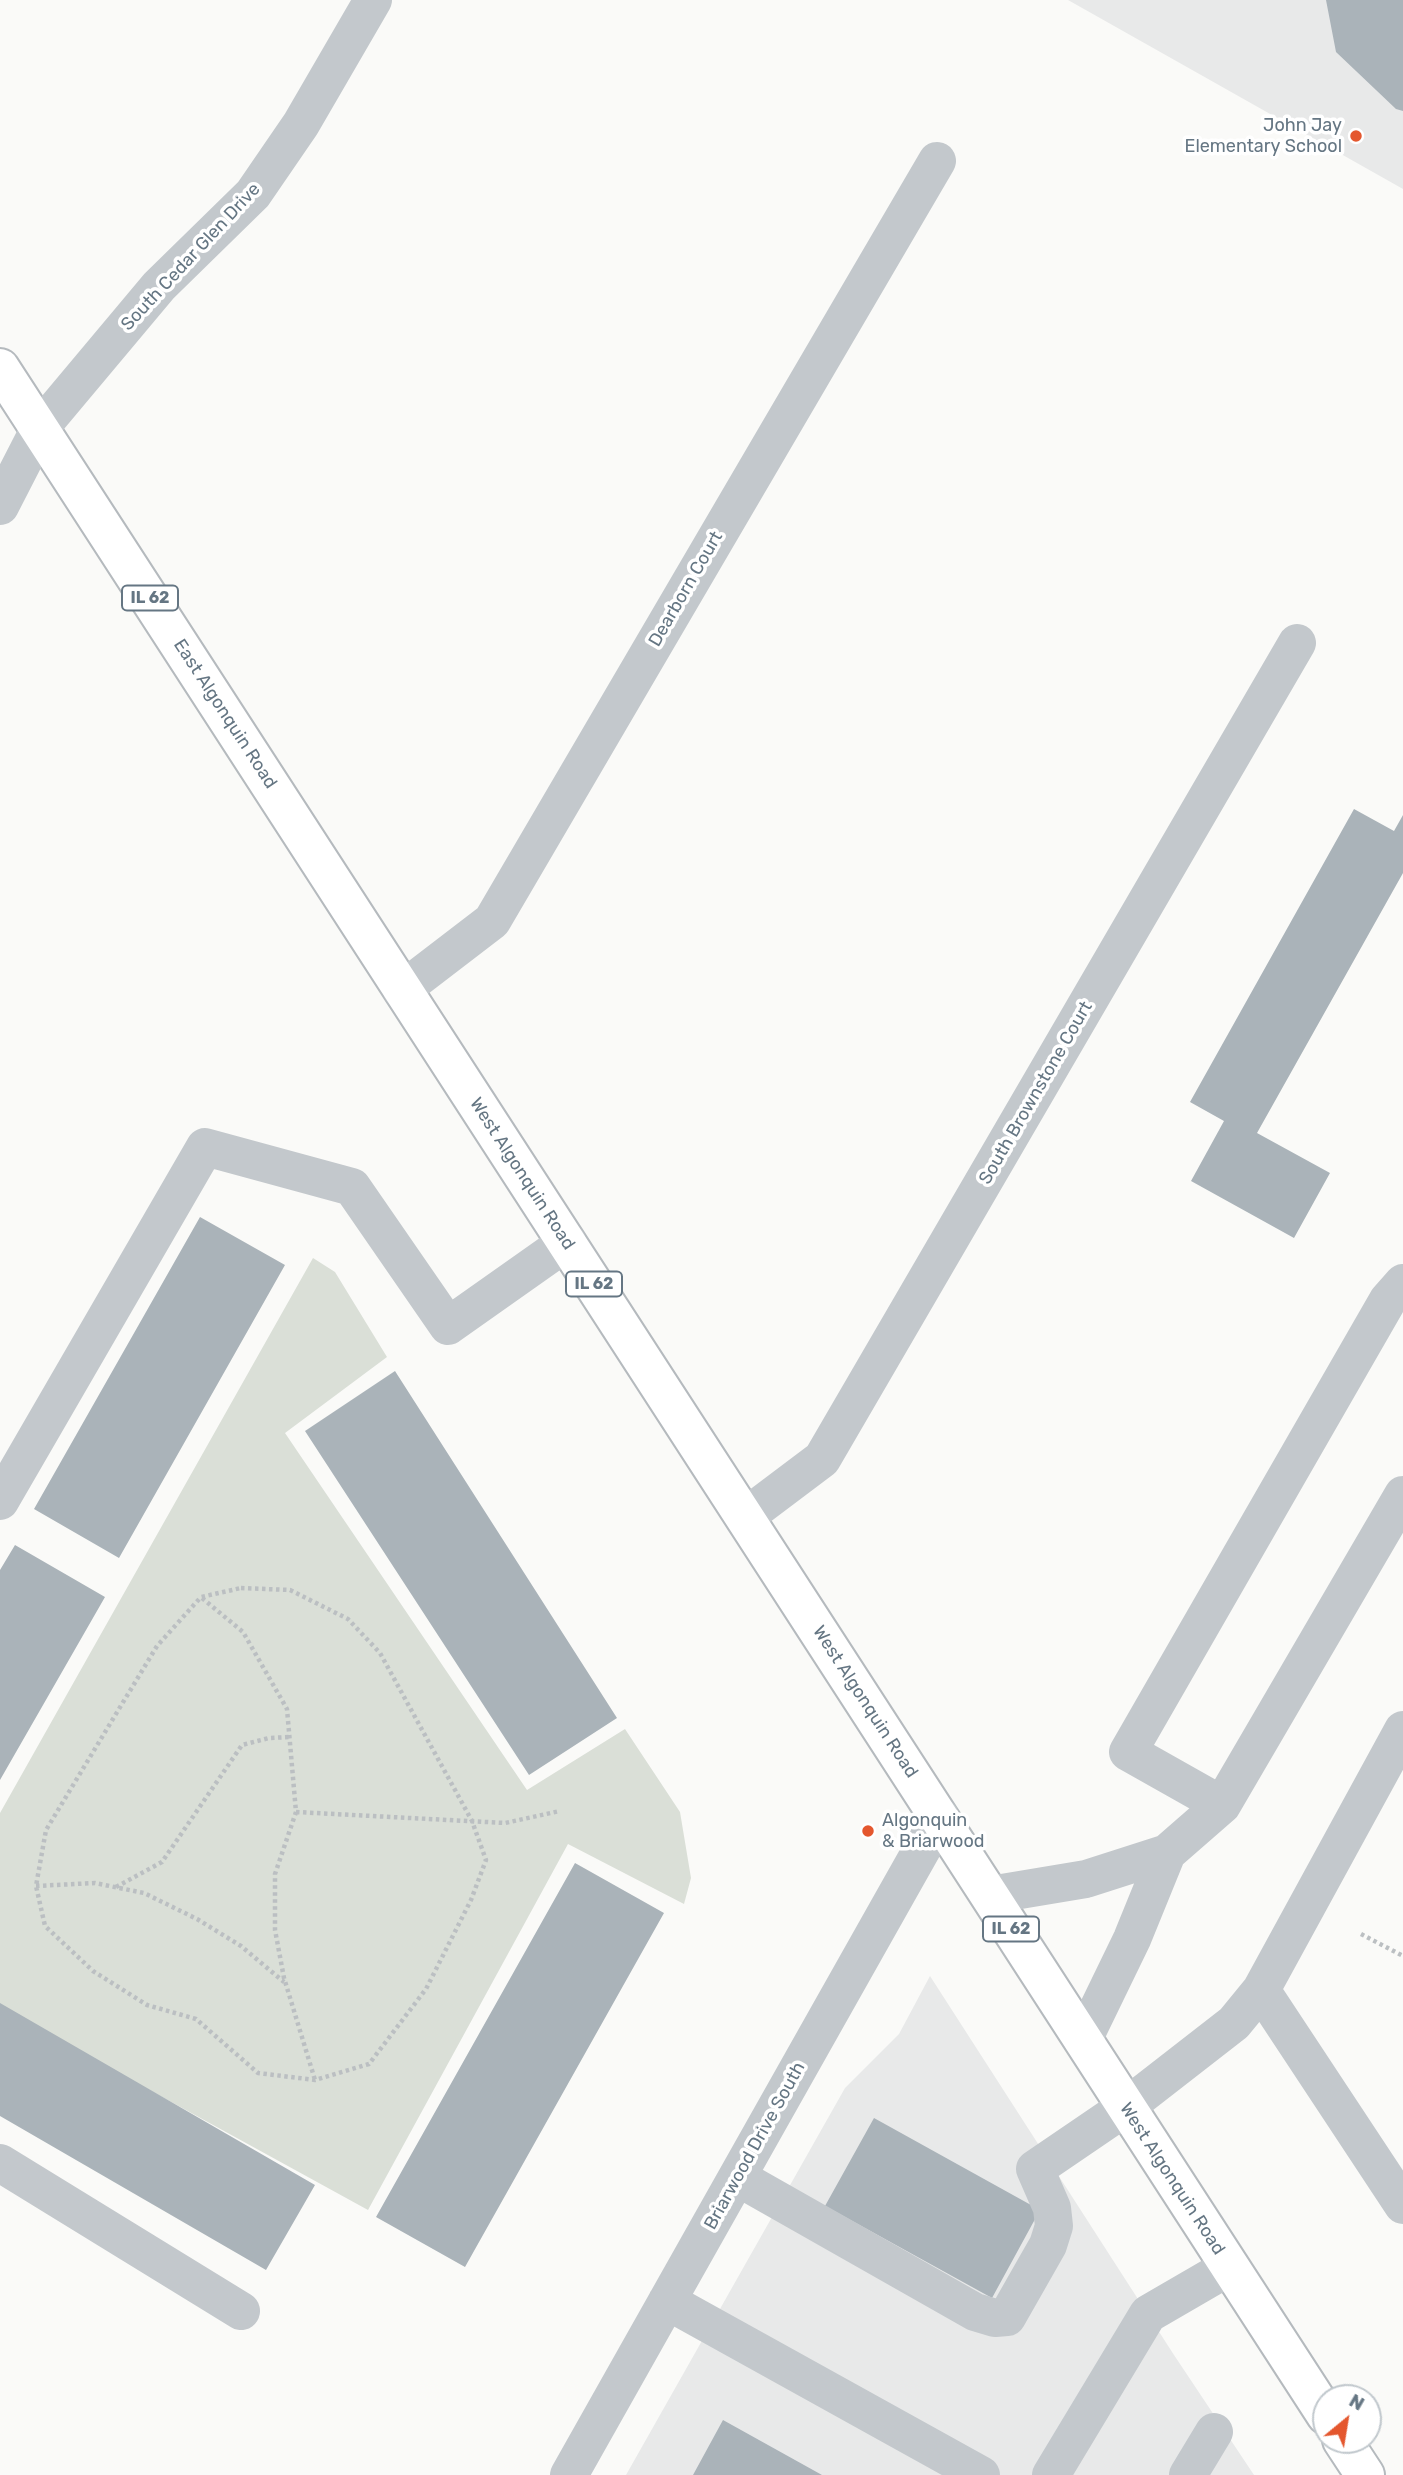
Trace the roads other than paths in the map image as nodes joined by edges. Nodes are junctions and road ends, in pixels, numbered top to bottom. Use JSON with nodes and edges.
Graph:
{"nodes":[{"id":1,"x":373,"y":0,"type":"edge"},
{"id":2,"x":937,"y":161,"type":"dead end"},
{"id":3,"x":0,"y":368,"type":"edge"},
{"id":4,"x":40,"y":428,"type":"junction"},
{"id":5,"x":0,"y":506,"type":"edge"},
{"id":6,"x":1297,"y":643,"type":"dead end"},
{"id":7,"x":402,"y":990,"type":"junction"},
{"id":8,"x":566,"y":1242,"type":"junction"},
{"id":9,"x":1403,"y":1283,"type":"edge"},
{"id":10,"x":1403,"y":1495,"type":"edge"},
{"id":11,"x":0,"y":1501,"type":"edge"},
{"id":12,"x":745,"y":1517,"type":"junction"},
{"id":13,"x":1403,"y":1730,"type":"edge"},
{"id":14,"x":1222,"y":1805,"type":"junction"},
{"id":15,"x":940,"y":1817,"type":"junction"},
{"id":16,"x":1167,"y":1853,"type":"junction"},
{"id":17,"x":990,"y":1895,"type":"junction"},
{"id":18,"x":1261,"y":1990,"type":"junction"},
{"id":19,"x":1083,"y":2040,"type":"junction"},
{"id":20,"x":1126,"y":2107,"type":"junction"},
{"id":21,"x":0,"y":2163,"type":"edge"},
{"id":22,"x":737,"y":2177,"type":"junction"},
{"id":23,"x":1403,"y":2205,"type":"edge"},
{"id":24,"x":1229,"y":2267,"type":"junction"},
{"id":25,"x":667,"y":2301,"type":"junction"},
{"id":26,"x":241,"y":2311,"type":"dead end"},
{"id":27,"x":1312,"y":2394,"type":"edge"},
{"id":28,"x":1214,"y":2432,"type":"dead end"},
{"id":29,"x":1351,"y":2454,"type":"edge"},
{"id":30,"x":569,"y":2475,"type":"edge"},
{"id":31,"x":981,"y":2475,"type":"edge"},
{"id":32,"x":1051,"y":2475,"type":"edge"},
{"id":33,"x":1188,"y":2475,"type":"edge"},
{"id":34,"x":1365,"y":2475,"type":"edge"}],
"edges":[{"from":1,"to":4,"type":"street","name":"South Cedar Glen Drive"},
{"from":2,"to":7,"type":"street","name":"Dearborn Court"},
{"from":3,"to":4,"type":"main road","name":"East Algonquin Road","number":"IL 62"},
{"from":4,"to":5,"type":"street","name":"South Cedar Glen Drive"},
{"from":4,"to":7,"type":"main road","name":"East Algonquin Road","number":"IL 62"},
{"from":6,"to":12,"type":"street","name":"South Brownstone Court"},
{"from":7,"to":8,"type":"main road","name":"West Algonquin Road","number":"IL 62"},
{"from":8,"to":11,"type":"street"},
{"from":8,"to":12,"type":"main road","name":"West Algonquin Road","number":"IL 62"},
{"from":9,"to":14,"type":"street"},
{"from":10,"to":14,"type":"street"},
{"from":12,"to":15,"type":"main road","name":"West Algonquin Road","number":"IL 62"},
{"from":13,"to":18,"type":"street"},
{"from":14,"to":16,"type":"street"},
{"from":15,"to":17,"type":"main road","name":"West Algonquin Road","number":"IL 62"},
{"from":15,"to":22,"type":"street","name":"Briarwood Drive South"},
{"from":16,"to":17,"type":"street"},
{"from":16,"to":19,"type":"street"},
{"from":17,"to":19,"type":"main road","name":"West Algonquin Road","number":"IL 62"},
{"from":18,"to":20,"type":"street"},
{"from":18,"to":23,"type":"street"},
{"from":19,"to":20,"type":"main road","name":"West Algonquin Road","number":"IL 62"},
{"from":20,"to":22,"type":"street"},
{"from":20,"to":24,"type":"main road","name":"West Algonquin Road","number":"IL 62"},
{"from":21,"to":26,"type":"street"},
{"from":22,"to":25,"type":"street","name":"Briarwood Drive South"},
{"from":24,"to":27,"type":"main road","name":"West Algonquin Road","number":"IL 62"},
{"from":24,"to":32,"type":"street"},
{"from":25,"to":30,"type":"street","name":"Briarwood Drive South"},
{"from":25,"to":31,"type":"street"},
{"from":28,"to":33,"type":"street"},
{"from":29,"to":34,"type":"main road"}]}
